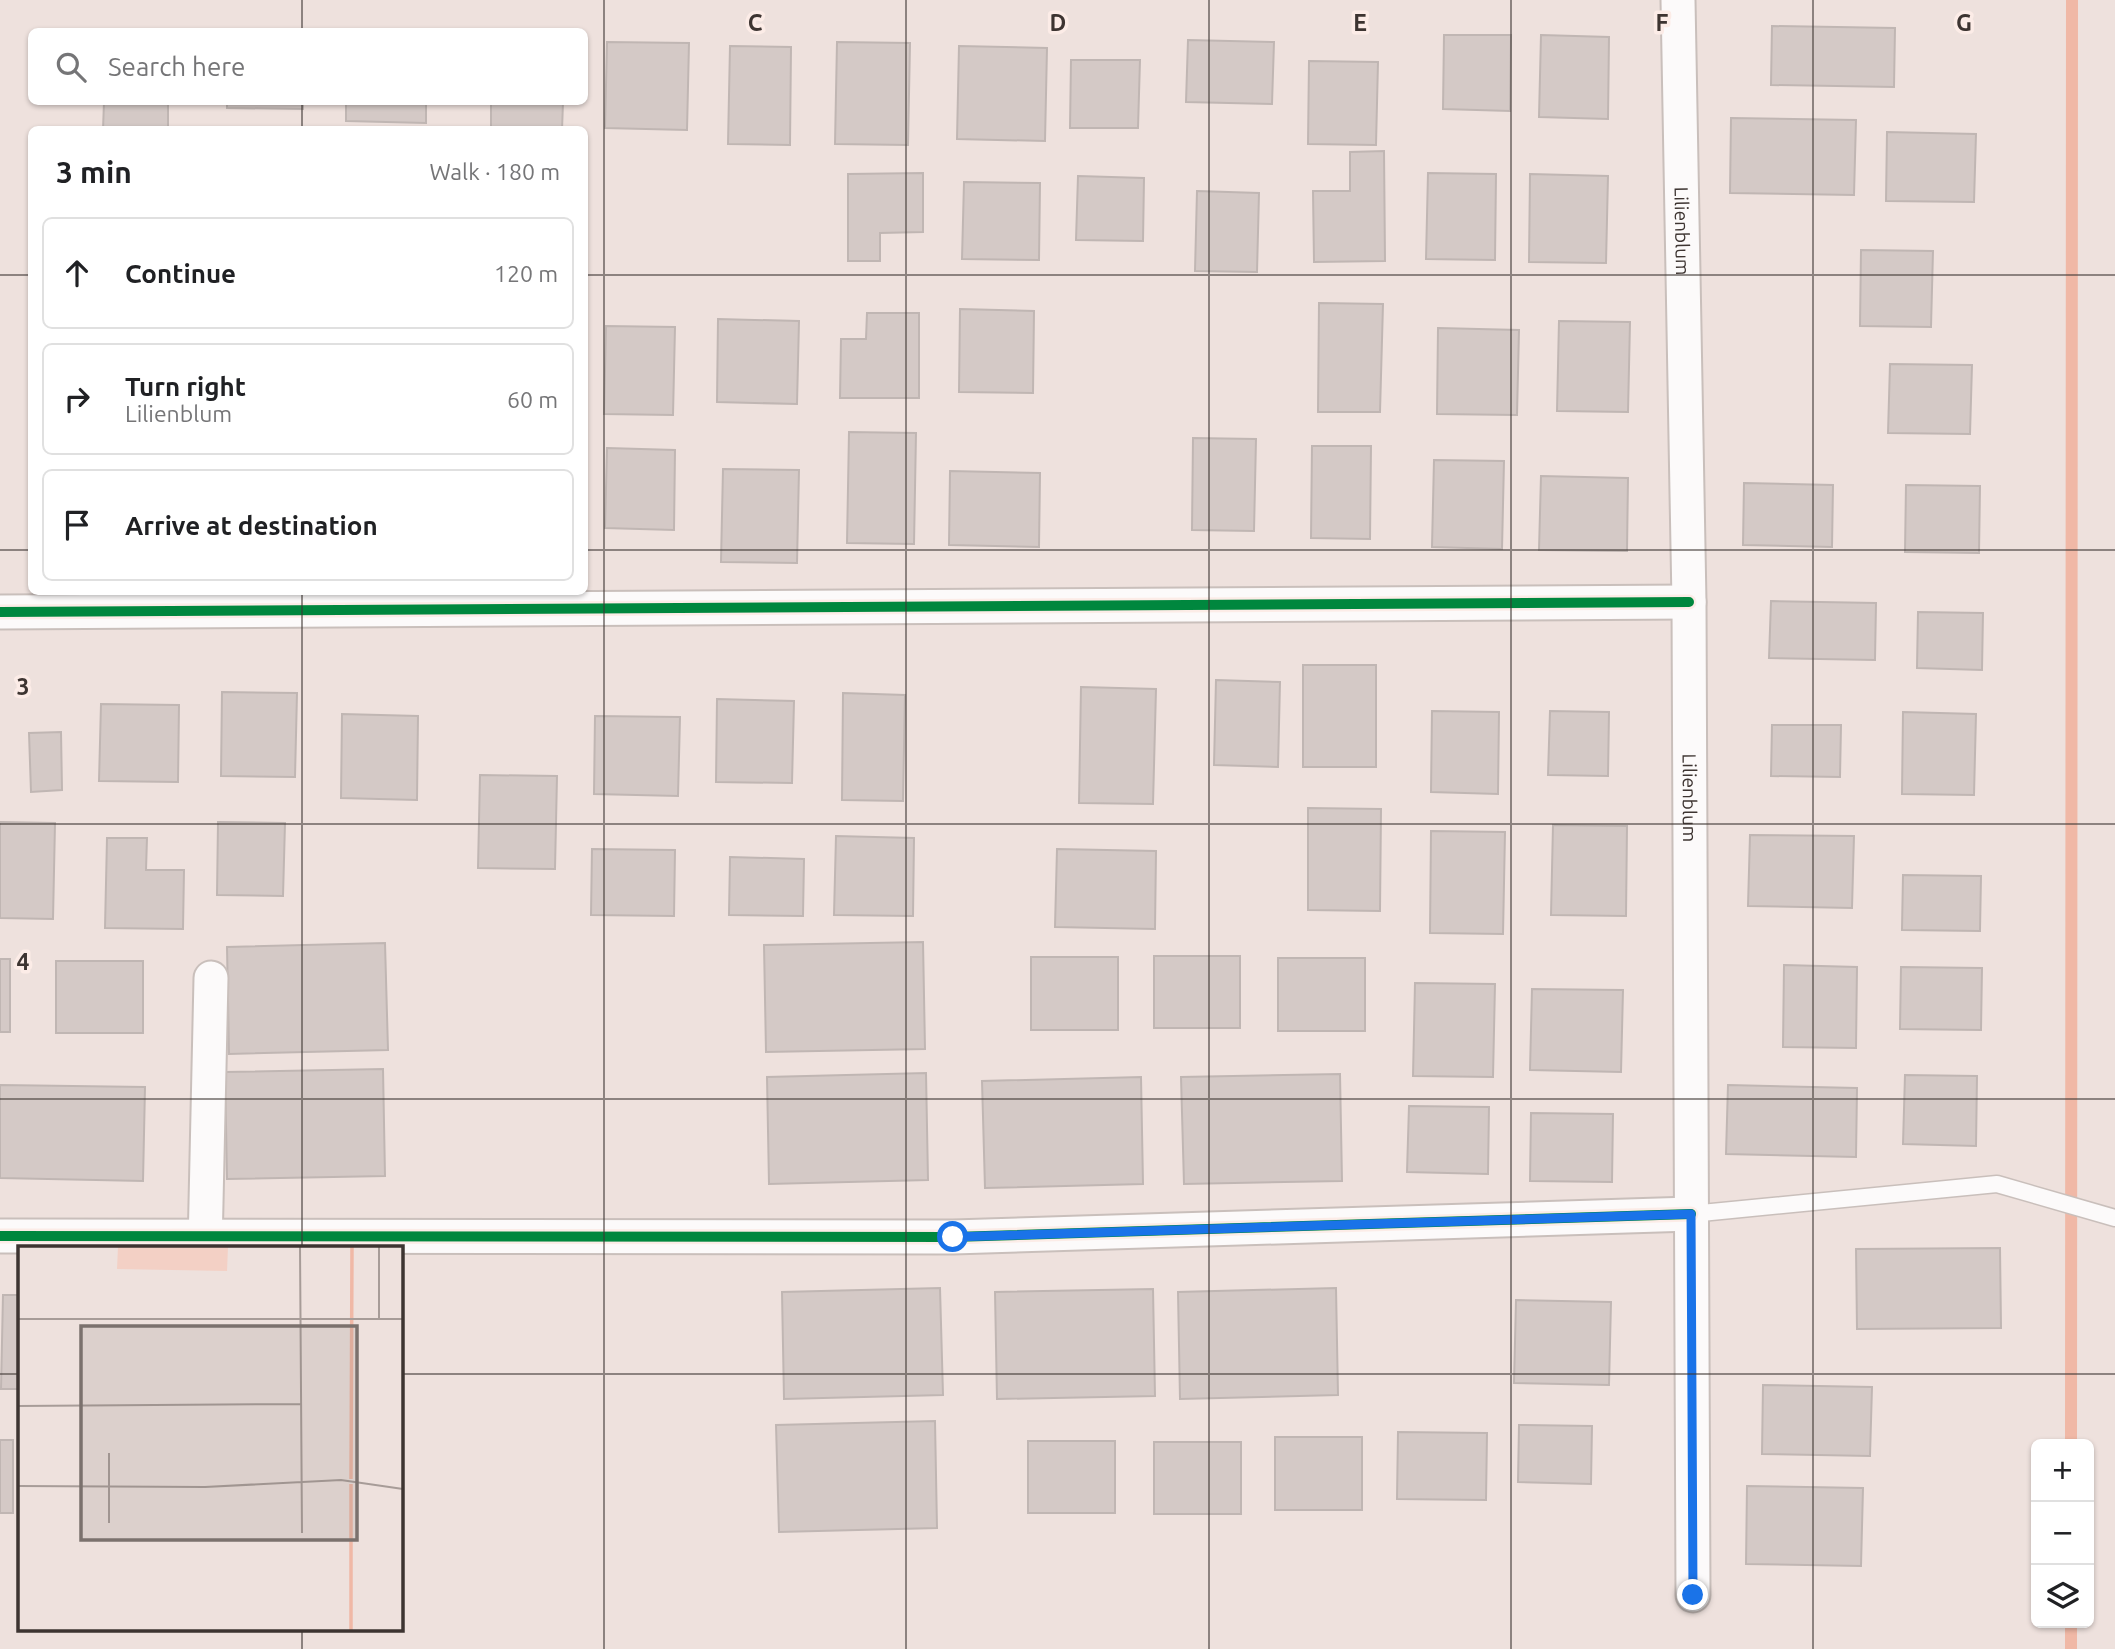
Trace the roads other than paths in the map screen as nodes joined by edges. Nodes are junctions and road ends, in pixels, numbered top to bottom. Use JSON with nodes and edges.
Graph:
{"nodes":[{"id":1,"x":1678,"y":0,"type":"edge"},
{"id":2,"x":1689,"y":602,"type":"junction"},
{"id":3,"x":0,"y":611,"type":"edge"},
{"id":4,"x":211,"y":978,"type":"dead end"},
{"id":5,"x":1691,"y":1214,"type":"junction"},
{"id":6,"x":2115,"y":1218,"type":"edge"},
{"id":7,"x":0,"y":1236,"type":"edge"},
{"id":8,"x":204,"y":1242,"type":"edge"},
{"id":9,"x":1693,"y":1595,"type":"dead end"}],
"edges":[{"from":1,"to":2,"type":"street","name":"Lilienblum"},
{"from":2,"to":3,"type":"street"},
{"from":2,"to":5,"type":"street","name":"Lilienblum"},
{"from":4,"to":8,"type":"street"},
{"from":5,"to":6,"type":"lane"},
{"from":5,"to":8,"type":"street"},
{"from":5,"to":9,"type":"street","name":"Lilienblum"},
{"from":7,"to":8,"type":"street"}]}
